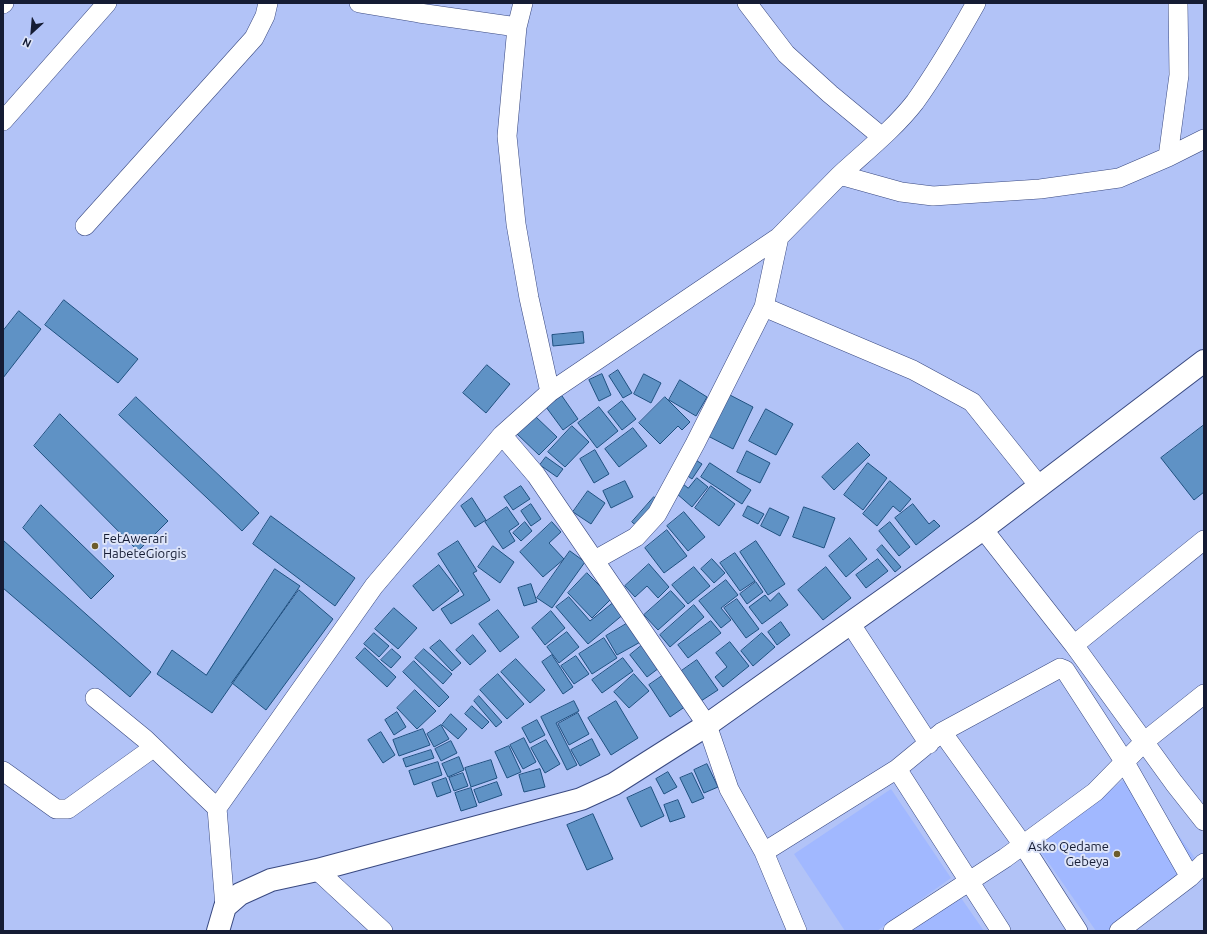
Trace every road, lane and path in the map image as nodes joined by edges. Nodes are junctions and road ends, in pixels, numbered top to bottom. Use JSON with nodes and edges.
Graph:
{"nodes":[{"id":1,"x":107,"y":3,"type":"edge"},
{"id":2,"x":268,"y":3,"type":"edge"},
{"id":3,"x":359,"y":3,"type":"edge"},
{"id":4,"x":523,"y":3,"type":"edge"},
{"id":5,"x":747,"y":3,"type":"edge"},
{"id":6,"x":976,"y":3,"type":"edge"},
{"id":7,"x":1178,"y":3,"type":"edge"},
{"id":8,"x":420,"y":8,"type":"edge"},
{"id":9,"x":517,"y":27,"type":"junction"},
{"id":10,"x":3,"y":121,"type":"edge"},
{"id":11,"x":882,"y":137,"type":"junction"},
{"id":12,"x":1204,"y":139,"type":"edge"},
{"id":13,"x":1168,"y":157,"type":"junction"},
{"id":14,"x":840,"y":175,"type":"junction"},
{"id":15,"x":85,"y":226,"type":"dead end"},
{"id":16,"x":779,"y":237,"type":"junction"},
{"id":17,"x":764,"y":307,"type":"junction"},
{"id":18,"x":1204,"y":361,"type":"edge"},
{"id":19,"x":550,"y":392,"type":"junction"},
{"id":20,"x":502,"y":435,"type":"junction"},
{"id":21,"x":1040,"y":487,"type":"junction"},
{"id":22,"x":983,"y":529,"type":"junction"},
{"id":23,"x":1204,"y":540,"type":"edge"},
{"id":24,"x":595,"y":560,"type":"junction"},
{"id":25,"x":850,"y":623,"type":"junction"},
{"id":26,"x":1074,"y":645,"type":"junction"},
{"id":27,"x":1204,"y":694,"type":"edge"},
{"id":28,"x":95,"y":698,"type":"dead end"},
{"id":29,"x":707,"y":724,"type":"junction"},
{"id":30,"x":936,"y":738,"type":"junction"},
{"id":31,"x":1145,"y":741,"type":"junction"},
{"id":32,"x":153,"y":748,"type":"junction"},
{"id":33,"x":1124,"y":761,"type":"junction"},
{"id":34,"x":897,"y":768,"type":"junction"},
{"id":35,"x":3,"y":771,"type":"edge"},
{"id":36,"x":217,"y":808,"type":"junction"},
{"id":37,"x":1204,"y":821,"type":"edge"},
{"id":38,"x":1022,"y":845,"type":"junction"},
{"id":39,"x":764,"y":852,"type":"junction"},
{"id":40,"x":1204,"y":863,"type":"edge"},
{"id":41,"x":317,"y":870,"type":"junction"},
{"id":42,"x":1190,"y":877,"type":"junction"},
{"id":43,"x":969,"y":882,"type":"junction"},
{"id":44,"x":225,"y":907,"type":"junction"},
{"id":45,"x":218,"y":931,"type":"edge"},
{"id":46,"x":383,"y":931,"type":"edge"},
{"id":47,"x":797,"y":931,"type":"edge"},
{"id":48,"x":893,"y":931,"type":"edge"},
{"id":49,"x":1001,"y":931,"type":"edge"},
{"id":50,"x":1078,"y":931,"type":"edge"},
{"id":51,"x":1119,"y":931,"type":"edge"}],
"edges":[{"from":1,"to":10,"type":"street"},
{"from":2,"to":15,"type":"street"},
{"from":3,"to":8,"type":"street"},
{"from":4,"to":9,"type":"street"},
{"from":5,"to":11,"type":"street"},
{"from":6,"to":11,"type":"street"},
{"from":7,"to":13,"type":"street"},
{"from":8,"to":9,"type":"street"},
{"from":9,"to":19,"type":"street"},
{"from":11,"to":14,"type":"street"},
{"from":12,"to":13,"type":"street"},
{"from":13,"to":14,"type":"street"},
{"from":14,"to":16,"type":"street"},
{"from":16,"to":17,"type":"street"},
{"from":16,"to":19,"type":"street"},
{"from":17,"to":21,"type":"street"},
{"from":17,"to":24,"type":"street"},
{"from":18,"to":21,"type":"main road"},
{"from":19,"to":20,"type":"street"},
{"from":20,"to":24,"type":"street"},
{"from":20,"to":36,"type":"street"},
{"from":21,"to":22,"type":"main road"},
{"from":22,"to":25,"type":"main road"},
{"from":22,"to":26,"type":"street"},
{"from":23,"to":26,"type":"street"},
{"from":24,"to":29,"type":"street"},
{"from":25,"to":29,"type":"main road"},
{"from":25,"to":30,"type":"street"},
{"from":26,"to":31,"type":"street"},
{"from":27,"to":31,"type":"street"},
{"from":28,"to":32,"type":"street"},
{"from":29,"to":39,"type":"street"},
{"from":29,"to":41,"type":"main road"},
{"from":30,"to":33,"type":"street"},
{"from":30,"to":34,"type":"street"},
{"from":30,"to":38,"type":"street"},
{"from":31,"to":33,"type":"street"},
{"from":31,"to":37,"type":"street"},
{"from":32,"to":35,"type":"street"},
{"from":32,"to":36,"type":"street"},
{"from":33,"to":38,"type":"street"},
{"from":33,"to":42,"type":"street"},
{"from":34,"to":39,"type":"street"},
{"from":34,"to":43,"type":"street"},
{"from":36,"to":44,"type":"street"},
{"from":38,"to":43,"type":"street"},
{"from":38,"to":50,"type":"street"},
{"from":39,"to":47,"type":"street"},
{"from":40,"to":42,"type":"street"},
{"from":41,"to":44,"type":"main road"},
{"from":41,"to":46,"type":"street"},
{"from":42,"to":51,"type":"street"},
{"from":43,"to":48,"type":"street"},
{"from":43,"to":49,"type":"street"},
{"from":44,"to":45,"type":"main road"}]}
